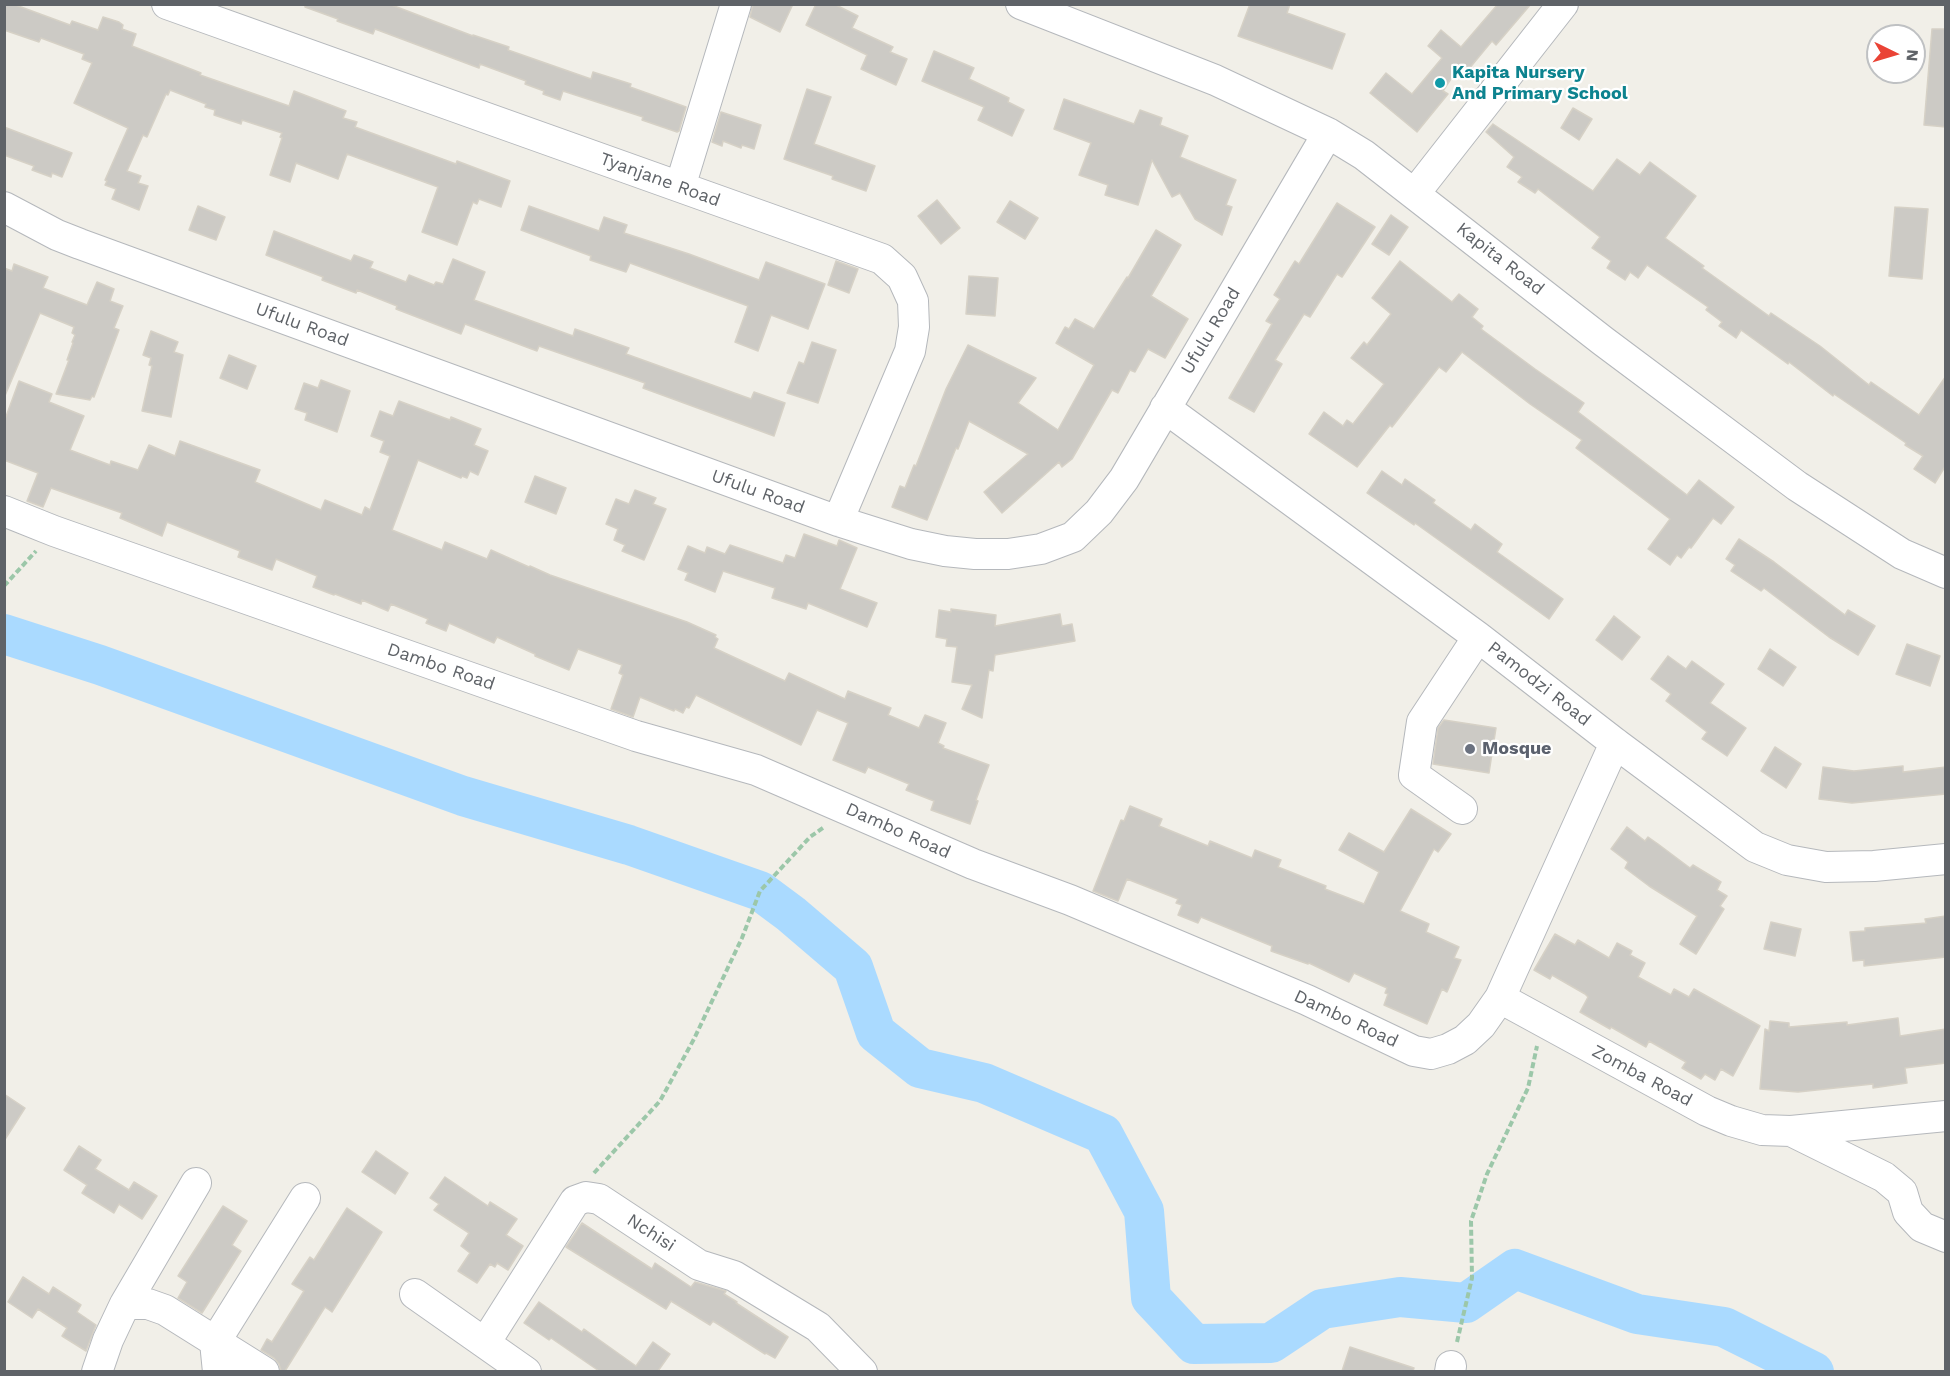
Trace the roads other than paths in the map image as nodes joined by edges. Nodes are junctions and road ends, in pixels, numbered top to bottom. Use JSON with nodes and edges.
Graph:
{"nodes":[{"id":1,"x":167,"y":4,"type":"edge"},
{"id":2,"x":736,"y":4,"type":"edge"},
{"id":3,"x":1021,"y":4,"type":"edge"},
{"id":4,"x":1563,"y":4,"type":"edge"},
{"id":5,"x":1328,"y":133,"type":"junction"},
{"id":6,"x":680,"y":187,"type":"junction"},
{"id":7,"x":1415,"y":192,"type":"junction"},
{"id":8,"x":4,"y":207,"type":"edge"},
{"id":9,"x":1165,"y":408,"type":"junction"},
{"id":10,"x":4,"y":512,"type":"edge"},
{"id":11,"x":838,"y":521,"type":"junction"},
{"id":12,"x":1946,"y":573,"type":"edge"},
{"id":13,"x":1478,"y":637,"type":"junction"},
{"id":14,"x":1615,"y":743,"type":"junction"},
{"id":15,"x":1462,"y":809,"type":"dead end"},
{"id":16,"x":1946,"y":859,"type":"edge"},
{"id":17,"x":1500,"y":998,"type":"junction"},
{"id":18,"x":1946,"y":1116,"type":"edge"},
{"id":19,"x":1791,"y":1131,"type":"junction"},
{"id":20,"x":196,"y":1183,"type":"dead end"},
{"id":21,"x":304,"y":1198,"type":"dead end"},
{"id":22,"x":1946,"y":1237,"type":"edge"},
{"id":23,"x":415,"y":1293,"type":"dead end"},
{"id":24,"x":125,"y":1304,"type":"junction"},
{"id":25,"x":484,"y":1343,"type":"junction"},
{"id":26,"x":217,"y":1357,"type":"edge"},
{"id":27,"x":97,"y":1371,"type":"edge"},
{"id":28,"x":264,"y":1371,"type":"edge"},
{"id":29,"x":526,"y":1371,"type":"edge"},
{"id":30,"x":862,"y":1371,"type":"edge"}],
"edges":[{"from":1,"to":6,"type":"street","name":"Tyanjane Road"},
{"from":2,"to":6,"type":"street"},
{"from":3,"to":5,"type":"street","name":"Kapita Road"},
{"from":4,"to":7,"type":"street"},
{"from":5,"to":7,"type":"street","name":"Kapita Road"},
{"from":5,"to":9,"type":"street","name":"Ufulu Road"},
{"from":6,"to":11,"type":"street","name":"Tyanjane Road"},
{"from":7,"to":12,"type":"street","name":"Kapita Road"},
{"from":8,"to":11,"type":"street","name":"Ufulu Road"},
{"from":9,"to":11,"type":"street","name":"Ufulu Road"},
{"from":9,"to":13,"type":"street","name":"Pamodzi Road"},
{"from":10,"to":17,"type":"street","name":"Dambo Road"},
{"from":13,"to":14,"type":"street","name":"Pamodzi Road"},
{"from":13,"to":15,"type":"street"},
{"from":14,"to":16,"type":"street","name":"Pamodzi Road"},
{"from":14,"to":17,"type":"street","name":"Dambo Road"},
{"from":17,"to":19,"type":"street","name":"Zomba Road"},
{"from":18,"to":19,"type":"street","name":"Zomba Road"},
{"from":19,"to":22,"type":"street","name":"Zomba Road"},
{"from":20,"to":24,"type":"street"},
{"from":21,"to":26,"type":"street"},
{"from":23,"to":25,"type":"street"},
{"from":24,"to":26,"type":"street"},
{"from":24,"to":27,"type":"street"},
{"from":25,"to":29,"type":"street"},
{"from":25,"to":30,"type":"street","name":"Nchisi"},
{"from":26,"to":28,"type":"street"}]}
